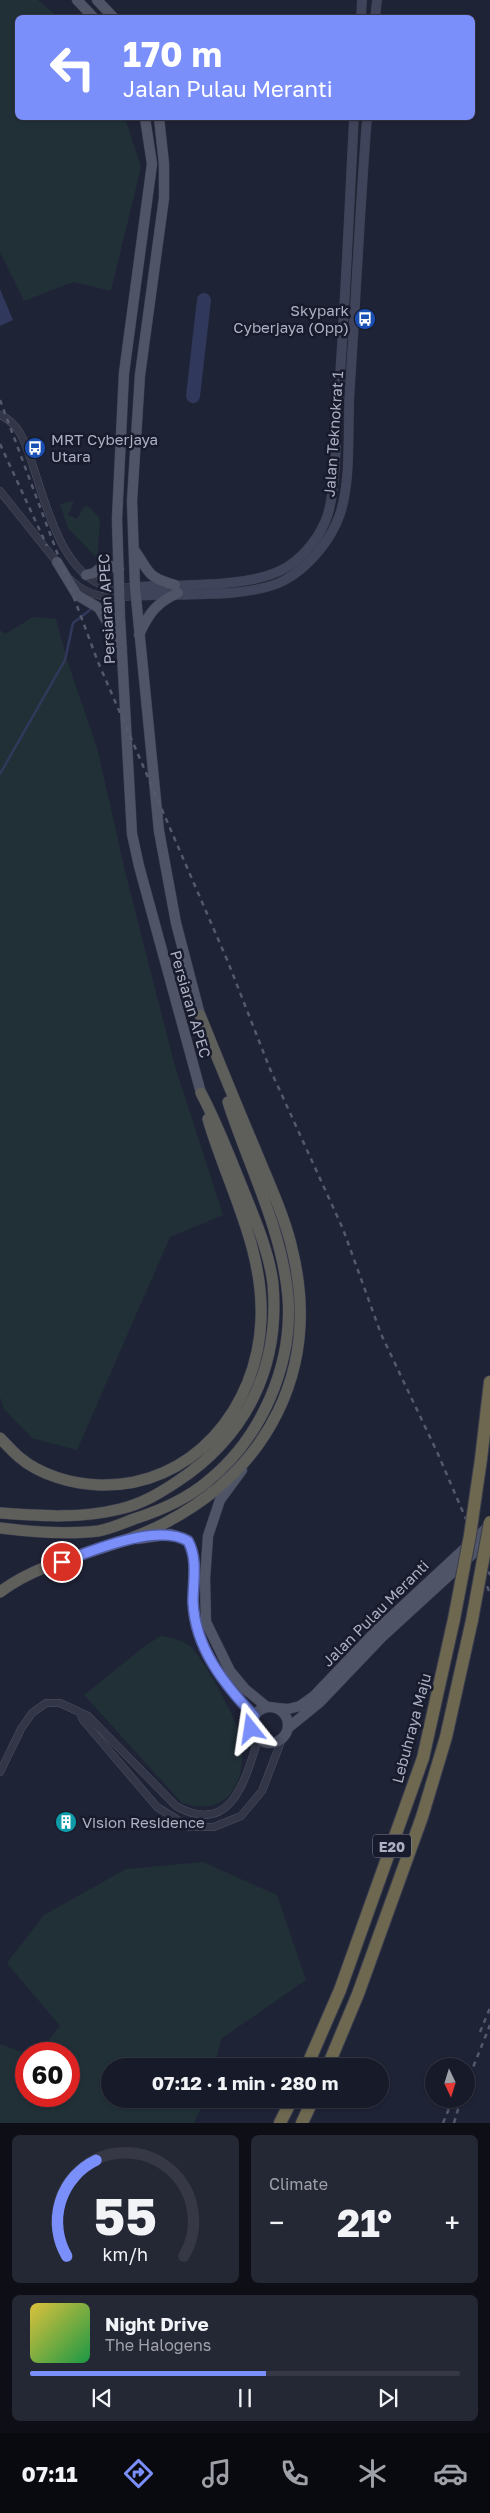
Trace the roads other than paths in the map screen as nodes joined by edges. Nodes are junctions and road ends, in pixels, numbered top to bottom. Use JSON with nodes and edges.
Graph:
{"nodes":[{"id":1,"x":78,"y":0,"type":"edge"},
{"id":2,"x":96,"y":0,"type":"edge"},
{"id":3,"x":362,"y":0,"type":"edge"},
{"id":4,"x":377,"y":0,"type":"edge"},
{"id":5,"x":91,"y":15,"type":"edge"},
{"id":6,"x":111,"y":15,"type":"edge"},
{"id":7,"x":360,"y":15,"type":"edge"},
{"id":8,"x":375,"y":15,"type":"edge"},
{"id":9,"x":145,"y":120,"type":"edge"},
{"id":10,"x":159,"y":120,"type":"edge"},
{"id":11,"x":354,"y":120,"type":"edge"},
{"id":12,"x":367,"y":120,"type":"edge"},
{"id":13,"x":0,"y":415,"type":"edge"},
{"id":14,"x":0,"y":491,"type":"edge"},
{"id":15,"x":135,"y":550,"type":"junction"},
{"id":16,"x":57,"y":562,"type":"junction"},
{"id":17,"x":119,"y":569,"type":"junction"},
{"id":18,"x":86,"y":575,"type":"junction"},
{"id":19,"x":176,"y":589,"type":"junction"},
{"id":20,"x":135,"y":591,"type":"junction"},
{"id":21,"x":119,"y":592,"type":"junction"},
{"id":22,"x":139,"y":636,"type":"junction"},
{"id":23,"x":122,"y":649,"type":"junction"},
{"id":24,"x":200,"y":1015,"type":"junction"},
{"id":25,"x":201,"y":1093,"type":"junction"},
{"id":26,"x":490,"y":1382,"type":"edge"},
{"id":27,"x":0,"y":1438,"type":"edge"},
{"id":28,"x":258,"y":1447,"type":"junction"},
{"id":29,"x":0,"y":1512,"type":"edge"},
{"id":30,"x":490,"y":1524,"type":"edge"},
{"id":31,"x":0,"y":1528,"type":"edge"},
{"id":32,"x":490,"y":1538,"type":"edge"},
{"id":33,"x":105,"y":1546,"type":"junction"},
{"id":34,"x":0,"y":1592,"type":"edge"},
{"id":35,"x":271,"y":1708,"type":"junction"},
{"id":36,"x":80,"y":1713,"type":"junction"},
{"id":37,"x":254,"y":1716,"type":"junction"},
{"id":38,"x":288,"y":1728,"type":"junction"},
{"id":39,"x":258,"y":1740,"type":"junction"},
{"id":40,"x":282,"y":1740,"type":"junction"},
{"id":41,"x":0,"y":1772,"type":"edge"},
{"id":42,"x":310,"y":2058,"type":"edge"},
{"id":43,"x":331,"y":2058,"type":"edge"},
{"id":44,"x":288,"y":2108,"type":"edge"},
{"id":45,"x":309,"y":2108,"type":"edge"},
{"id":46,"x":280,"y":2123,"type":"edge"},
{"id":47,"x":302,"y":2123,"type":"edge"}],
"edges":[{"from":1,"to":5,"type":"main road"},
{"from":2,"to":6,"type":"main road"},
{"from":3,"to":7,"type":"main road"},
{"from":4,"to":8,"type":"main road"},
{"from":9,"to":17,"type":"main road","name":"Persiaran APEC"},
{"from":10,"to":15,"type":"main road","name":"Persiaran APEC"},
{"from":11,"to":19,"type":"main road","name":"Jalan Teknokrat 1"},
{"from":12,"to":19,"type":"main road","name":"Jalan Teknokrat 1"},
{"from":13,"to":18,"type":"street"},
{"from":14,"to":16,"type":"street"},
{"from":15,"to":19,"type":"main road"},
{"from":15,"to":20,"type":"main road","name":"Persiaran APEC"},
{"from":16,"to":21,"type":"street"},
{"from":16,"to":23,"type":"main road"},
{"from":17,"to":18,"type":"main road"},
{"from":17,"to":21,"type":"main road","name":"Persiaran APEC"},
{"from":18,"to":21,"type":"street"},
{"from":19,"to":20,"type":"main road","name":"Jalan Teknokrat 1"},
{"from":19,"to":22,"type":"main road"},
{"from":20,"to":21,"type":"street"},
{"from":20,"to":22,"type":"main road","name":"Persiaran APEC"},
{"from":21,"to":23,"type":"main road","name":"Persiaran APEC"},
{"from":22,"to":24,"type":"main road","name":"Persiaran APEC"},
{"from":23,"to":25,"type":"main road","name":"Persiaran APEC"},
{"from":24,"to":28,"type":"highway"},
{"from":24,"to":31,"type":"highway"},
{"from":25,"to":27,"type":"highway"},
{"from":25,"to":29,"type":"highway"},
{"from":26,"to":42,"type":"highway","name":"Lebuhraya Maju","number":"E20","bridge":true},
{"from":28,"to":33,"type":"highway"},
{"from":28,"to":35,"type":"main road"},
{"from":30,"to":35,"type":"main road","name":"Jalan Pulau Meranti"},
{"from":30,"to":43,"type":"highway","number":"E20","bridge":true},
{"from":32,"to":38,"type":"main road","name":"Jalan Pulau Meranti"},
{"from":33,"to":34,"type":"highway"},
{"from":33,"to":37,"type":"main road"},
{"from":35,"to":37,"type":"main road"},
{"from":35,"to":38,"type":"main road"},
{"from":36,"to":39,"type":"street"},
{"from":36,"to":40,"type":"street"},
{"from":36,"to":41,"type":"street"},
{"from":37,"to":39,"type":"main road"},
{"from":38,"to":40,"type":"main road"},
{"from":39,"to":40,"type":"main road"},
{"from":44,"to":46,"type":"highway"},
{"from":45,"to":47,"type":"highway"}]}
